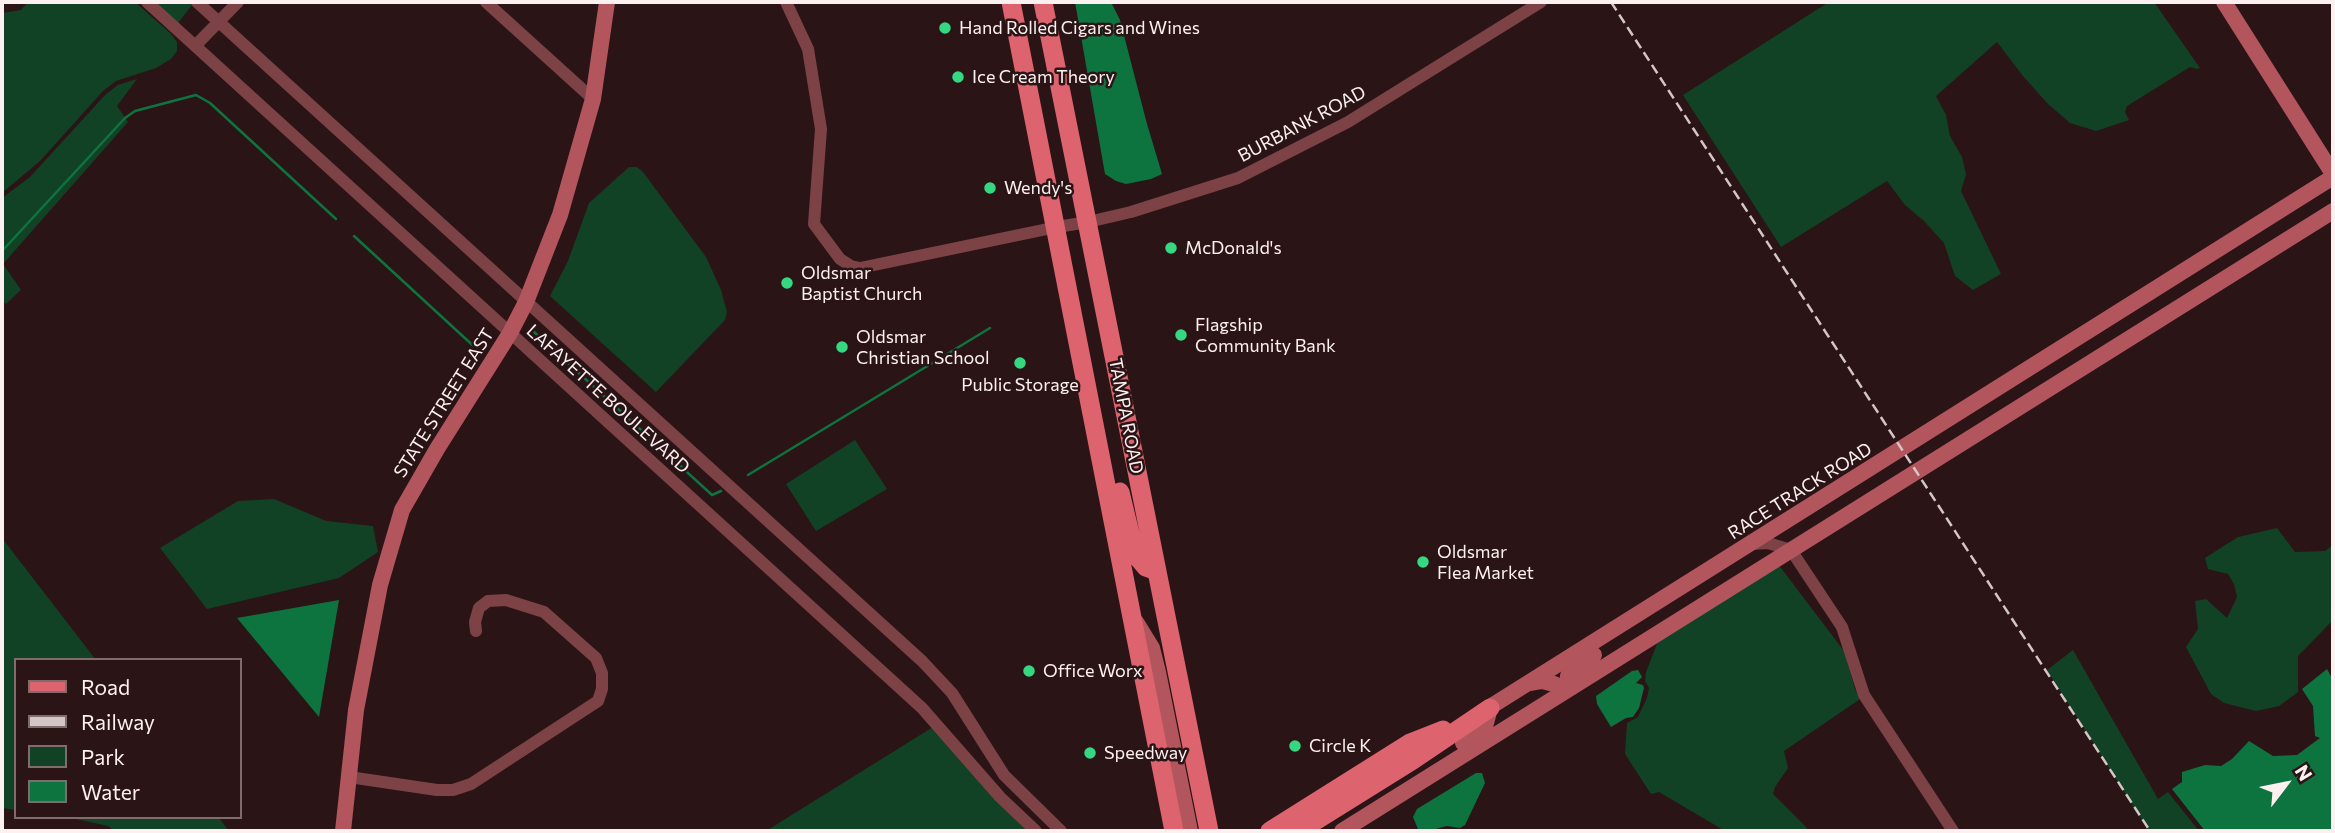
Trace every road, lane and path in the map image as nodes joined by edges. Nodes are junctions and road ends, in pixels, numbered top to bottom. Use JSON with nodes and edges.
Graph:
{"nodes":[{"id":1,"x":147,"y":2,"type":"edge"},
{"id":2,"x":197,"y":2,"type":"edge"},
{"id":3,"x":238,"y":2,"type":"edge"},
{"id":4,"x":486,"y":2,"type":"edge"},
{"id":5,"x":607,"y":2,"type":"edge"},
{"id":6,"x":786,"y":2,"type":"edge"},
{"id":7,"x":1012,"y":2,"type":"edge"},
{"id":8,"x":1044,"y":2,"type":"edge"},
{"id":9,"x":1541,"y":2,"type":"edge"},
{"id":10,"x":2224,"y":2,"type":"edge"},
{"id":11,"x":218,"y":21,"type":"junction"},
{"id":12,"x":195,"y":46,"type":"junction"},
{"id":13,"x":593,"y":99,"type":"junction"},
{"id":14,"x":2333,"y":176,"type":"edge"},
{"id":15,"x":2333,"y":211,"type":"edge"},
{"id":16,"x":1088,"y":222,"type":"junction"},
{"id":17,"x":1057,"y":227,"type":"junction"},
{"id":18,"x":526,"y":302,"type":"junction"},
{"id":19,"x":510,"y":333,"type":"junction"},
{"id":20,"x":1090,"y":405,"type":"junction"},
{"id":21,"x":1751,"y":544,"type":"junction"},
{"id":22,"x":1791,"y":550,"type":"junction"},
{"id":23,"x":1157,"y":570,"type":"junction"},
{"id":24,"x":1706,"y":572,"type":"junction"},
{"id":25,"x":1686,"y":584,"type":"junction"},
{"id":26,"x":1735,"y":585,"type":"junction"},
{"id":27,"x":1131,"y":614,"type":"junction"},
{"id":28,"x":476,"y":631,"type":"dead end"},
{"id":29,"x":1529,"y":683,"type":"junction"},
{"id":30,"x":1566,"y":691,"type":"junction"},
{"id":31,"x":1490,"y":708,"type":"junction"},
{"id":32,"x":1531,"y":713,"type":"junction"},
{"id":33,"x":1447,"y":729,"type":"junction"},
{"id":34,"x":349,"y":777,"type":"junction"},
{"id":35,"x":1204,"y":806,"type":"junction"},
{"id":36,"x":343,"y":831,"type":"edge"},
{"id":37,"x":1037,"y":831,"type":"edge"},
{"id":38,"x":1061,"y":831,"type":"edge"},
{"id":39,"x":1174,"y":831,"type":"edge"},
{"id":40,"x":1190,"y":831,"type":"edge"},
{"id":41,"x":1209,"y":831,"type":"edge"},
{"id":42,"x":1217,"y":831,"type":"edge"},
{"id":43,"x":1270,"y":831,"type":"edge"},
{"id":44,"x":1284,"y":831,"type":"edge"},
{"id":45,"x":1299,"y":831,"type":"edge"},
{"id":46,"x":1331,"y":831,"type":"edge"},
{"id":47,"x":1342,"y":831,"type":"edge"},
{"id":48,"x":1953,"y":831,"type":"edge"}],
"edges":[{"from":1,"to":12,"type":"street","name":"LAFAYETTE BOULEVARD"},
{"from":2,"to":11,"type":"street","name":"LAFAYETTE BOULEVARD"},
{"from":3,"to":11,"type":"street"},
{"from":4,"to":13,"type":"street"},
{"from":5,"to":13,"type":"main road","name":"STATE STREET EAST"},
{"from":6,"to":17,"type":"street","name":"BURBANK ROAD"},
{"from":7,"to":17,"type":"main road","name":"TAMPA ROAD"},
{"from":8,"to":16,"type":"main road","name":"TAMPA ROAD"},
{"from":9,"to":16,"type":"street","name":"BURBANK ROAD"},
{"from":10,"to":14,"type":"main road"},
{"from":11,"to":12,"type":"street"},
{"from":11,"to":18,"type":"street","name":"LAFAYETTE BOULEVARD"},
{"from":12,"to":19,"type":"street","name":"LAFAYETTE BOULEVARD"},
{"from":13,"to":18,"type":"main road","name":"STATE STREET EAST"},
{"from":14,"to":21,"type":"main road","name":"RACE TRACK ROAD"},
{"from":15,"to":22,"type":"main road"},
{"from":16,"to":17,"type":"street","name":"BURBANK ROAD"},
{"from":16,"to":23,"type":"main road","name":"TAMPA ROAD"},
{"from":17,"to":20,"type":"main road","name":"TAMPA ROAD"},
{"from":18,"to":19,"type":"main road","name":"STATE STREET EAST"},
{"from":18,"to":38,"type":"street","name":"LAFAYETTE BOULEVARD"},
{"from":19,"to":34,"type":"main road","name":"STATE STREET EAST"},
{"from":19,"to":37,"type":"street","name":"LAFAYETTE BOULEVARD"},
{"from":20,"to":23,"type":"main road"},
{"from":20,"to":27,"type":"main road","name":"TAMPA ROAD"},
{"from":21,"to":22,"type":"street"},
{"from":21,"to":24,"type":"main road","name":"RACE TRACK ROAD"},
{"from":22,"to":26,"type":"main road"},
{"from":22,"to":48,"type":"street"},
{"from":23,"to":35,"type":"main road","name":"TAMPA ROAD"},
{"from":24,"to":25,"type":"main road","name":"RACE TRACK ROAD"},
{"from":24,"to":26,"type":"main road"},
{"from":25,"to":29,"type":"main road","name":"RACE TRACK ROAD"},
{"from":25,"to":30,"type":"main road"},
{"from":26,"to":30,"type":"main road"},
{"from":27,"to":39,"type":"main road","name":"TAMPA ROAD"},
{"from":27,"to":40,"type":"main road"},
{"from":28,"to":34,"type":"street"},
{"from":29,"to":30,"type":"main road"},
{"from":29,"to":31,"type":"main road","name":"RACE TRACK ROAD"},
{"from":30,"to":32,"type":"main road"},
{"from":31,"to":32,"type":"main road"},
{"from":31,"to":33,"type":"main road","name":"RACE TRACK ROAD"},
{"from":31,"to":45,"type":"main road"},
{"from":31,"to":46,"type":"main road"},
{"from":32,"to":47,"type":"main road"},
{"from":33,"to":43,"type":"main road"},
{"from":33,"to":44,"type":"main road","name":"RACE TRACK ROAD"},
{"from":34,"to":36,"type":"main road","name":"STATE STREET EAST"},
{"from":35,"to":41,"type":"main road","name":"TAMPA ROAD"},
{"from":35,"to":42,"type":"main road"}]}
